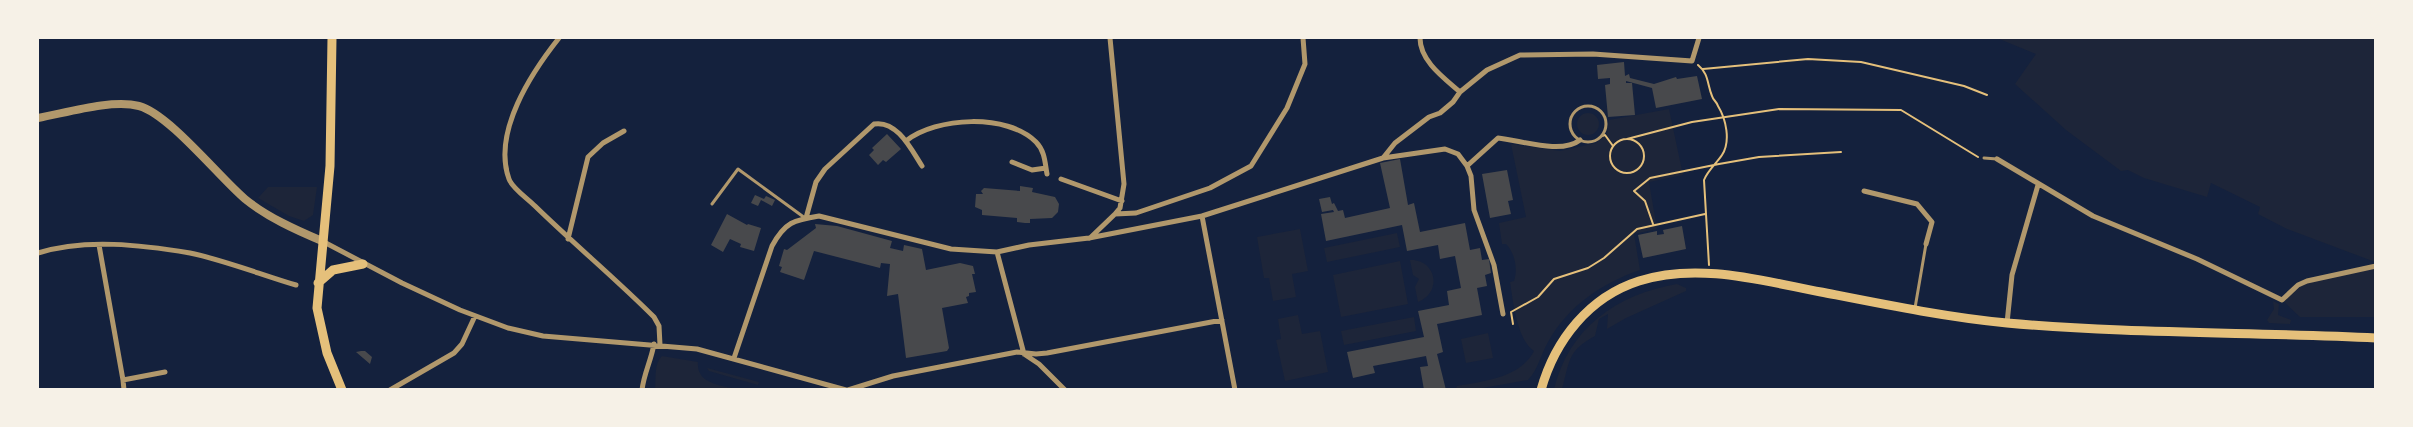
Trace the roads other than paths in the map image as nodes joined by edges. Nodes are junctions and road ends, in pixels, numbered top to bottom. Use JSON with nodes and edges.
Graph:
{"nodes":[{"id":1,"x":332,"y":38,"type":"edge"},
{"id":2,"x":559,"y":38,"type":"edge"},
{"id":3,"x":1110,"y":38,"type":"edge"},
{"id":4,"x":1303,"y":38,"type":"edge"},
{"id":5,"x":1420,"y":38,"type":"edge"},
{"id":6,"x":1699,"y":38,"type":"edge"},
{"id":7,"x":1460,"y":92,"type":"junction"},
{"id":8,"x":38,"y":118,"type":"edge"},
{"id":9,"x":624,"y":131,"type":"dead end"},
{"id":10,"x":1580,"y":140,"type":"junction"},
{"id":11,"x":906,"y":141,"type":"junction"},
{"id":12,"x":1383,"y":158,"type":"junction"},
{"id":13,"x":1984,"y":158,"type":"road end"},
{"id":14,"x":1997,"y":159,"type":"joint"},
{"id":15,"x":1012,"y":162,"type":"dead end"},
{"id":16,"x":922,"y":166,"type":"dead end"},
{"id":17,"x":1467,"y":166,"type":"junction"},
{"id":18,"x":1046,"y":168,"type":"junction"},
{"id":19,"x":1047,"y":174,"type":"dead end"},
{"id":20,"x":1061,"y":179,"type":"dead end"},
{"id":21,"x":2038,"y":185,"type":"junction"},
{"id":22,"x":1864,"y":191,"type":"dead end"},
{"id":23,"x":1122,"y":201,"type":"junction"},
{"id":24,"x":712,"y":204,"type":"dead end"},
{"id":25,"x":1115,"y":214,"type":"junction"},
{"id":26,"x":1202,"y":216,"type":"junction"},
{"id":27,"x":806,"y":218,"type":"junction"},
{"id":28,"x":568,"y":238,"type":"junction"},
{"id":29,"x":1090,"y":238,"type":"junction"},
{"id":30,"x":322,"y":241,"type":"junction"},
{"id":31,"x":1926,"y":244,"type":"joint"},
{"id":32,"x":99,"y":245,"type":"junction"},
{"id":33,"x":997,"y":252,"type":"junction"},
{"id":34,"x":38,"y":253,"type":"edge"},
{"id":35,"x":363,"y":264,"type":"junction"},
{"id":36,"x":2376,"y":266,"type":"edge"},
{"id":37,"x":318,"y":283,"type":"junction"},
{"id":38,"x":296,"y":284,"type":"dead end"},
{"id":39,"x":1915,"y":309,"type":"junction"},
{"id":40,"x":1503,"y":314,"type":"dead end"},
{"id":41,"x":475,"y":316,"type":"junction"},
{"id":42,"x":1222,"y":320,"type":"junction"},
{"id":43,"x":2007,"y":323,"type":"junction"},
{"id":44,"x":2376,"y":338,"type":"edge"},
{"id":45,"x":657,"y":345,"type":"junction"},
{"id":46,"x":1024,"y":354,"type":"junction"},
{"id":47,"x":734,"y":358,"type":"junction"},
{"id":48,"x":165,"y":372,"type":"dead end"},
{"id":49,"x":123,"y":380,"type":"junction"},
{"id":50,"x":863,"y":387,"type":"edge"},
{"id":51,"x":845,"y":389,"type":"edge"},
{"id":52,"x":124,"y":390,"type":"edge"},
{"id":53,"x":342,"y":390,"type":"edge"},
{"id":54,"x":390,"y":390,"type":"edge"},
{"id":55,"x":642,"y":390,"type":"edge"},
{"id":56,"x":1065,"y":390,"type":"edge"},
{"id":57,"x":1235,"y":390,"type":"edge"},
{"id":58,"x":1541,"y":390,"type":"edge"}],
"edges":[{"from":1,"to":30,"type":"main road"},
{"from":2,"to":28,"type":"street"},
{"from":3,"to":23,"type":"street"},
{"from":4,"to":25,"type":"street"},
{"from":5,"to":7,"type":"street"},
{"from":6,"to":7,"type":"street"},
{"from":7,"to":12,"type":"street"},
{"from":8,"to":30,"type":"street"},
{"from":9,"to":28,"type":"street"},
{"from":10,"to":10,"type":"lane"},
{"from":10,"to":17,"type":"street"},
{"from":11,"to":16,"type":"street"},
{"from":11,"to":18,"type":"street"},
{"from":11,"to":27,"type":"street"},
{"from":12,"to":17,"type":"street"},
{"from":12,"to":26,"type":"street"},
{"from":13,"to":14,"type":"lane"},
{"from":14,"to":21,"type":"street"},
{"from":15,"to":18,"type":"street"},
{"from":17,"to":40,"type":"street"},
{"from":18,"to":19,"type":"street"},
{"from":20,"to":23,"type":"street"},
{"from":21,"to":36,"type":"street"},
{"from":21,"to":43,"type":"street"},
{"from":22,"to":31,"type":"street"},
{"from":23,"to":25,"type":"street"},
{"from":24,"to":27,"type":"lane"},
{"from":25,"to":29,"type":"street"},
{"from":26,"to":29,"type":"street"},
{"from":26,"to":42,"type":"street"},
{"from":27,"to":33,"type":"street"},
{"from":27,"to":47,"type":"street"},
{"from":28,"to":45,"type":"street"},
{"from":29,"to":33,"type":"street"},
{"from":30,"to":35,"type":"street"},
{"from":30,"to":37,"type":"main road"},
{"from":31,"to":39,"type":"lane"},
{"from":32,"to":34,"type":"street"},
{"from":32,"to":38,"type":"street"},
{"from":32,"to":49,"type":"street"},
{"from":33,"to":46,"type":"street"},
{"from":35,"to":37,"type":"main road"},
{"from":35,"to":41,"type":"street"},
{"from":37,"to":53,"type":"main road"},
{"from":39,"to":43,"type":"main road"},
{"from":39,"to":58,"type":"main road"},
{"from":41,"to":45,"type":"street"},
{"from":41,"to":54,"type":"street"},
{"from":42,"to":46,"type":"street"},
{"from":42,"to":57,"type":"street"},
{"from":43,"to":44,"type":"main road"},
{"from":45,"to":47,"type":"street"},
{"from":45,"to":55,"type":"street"},
{"from":46,"to":50,"type":"street"},
{"from":46,"to":56,"type":"street"},
{"from":47,"to":51,"type":"street"},
{"from":48,"to":49,"type":"street"},
{"from":49,"to":52,"type":"street"},
{"from":50,"to":51,"type":"street"}]}
